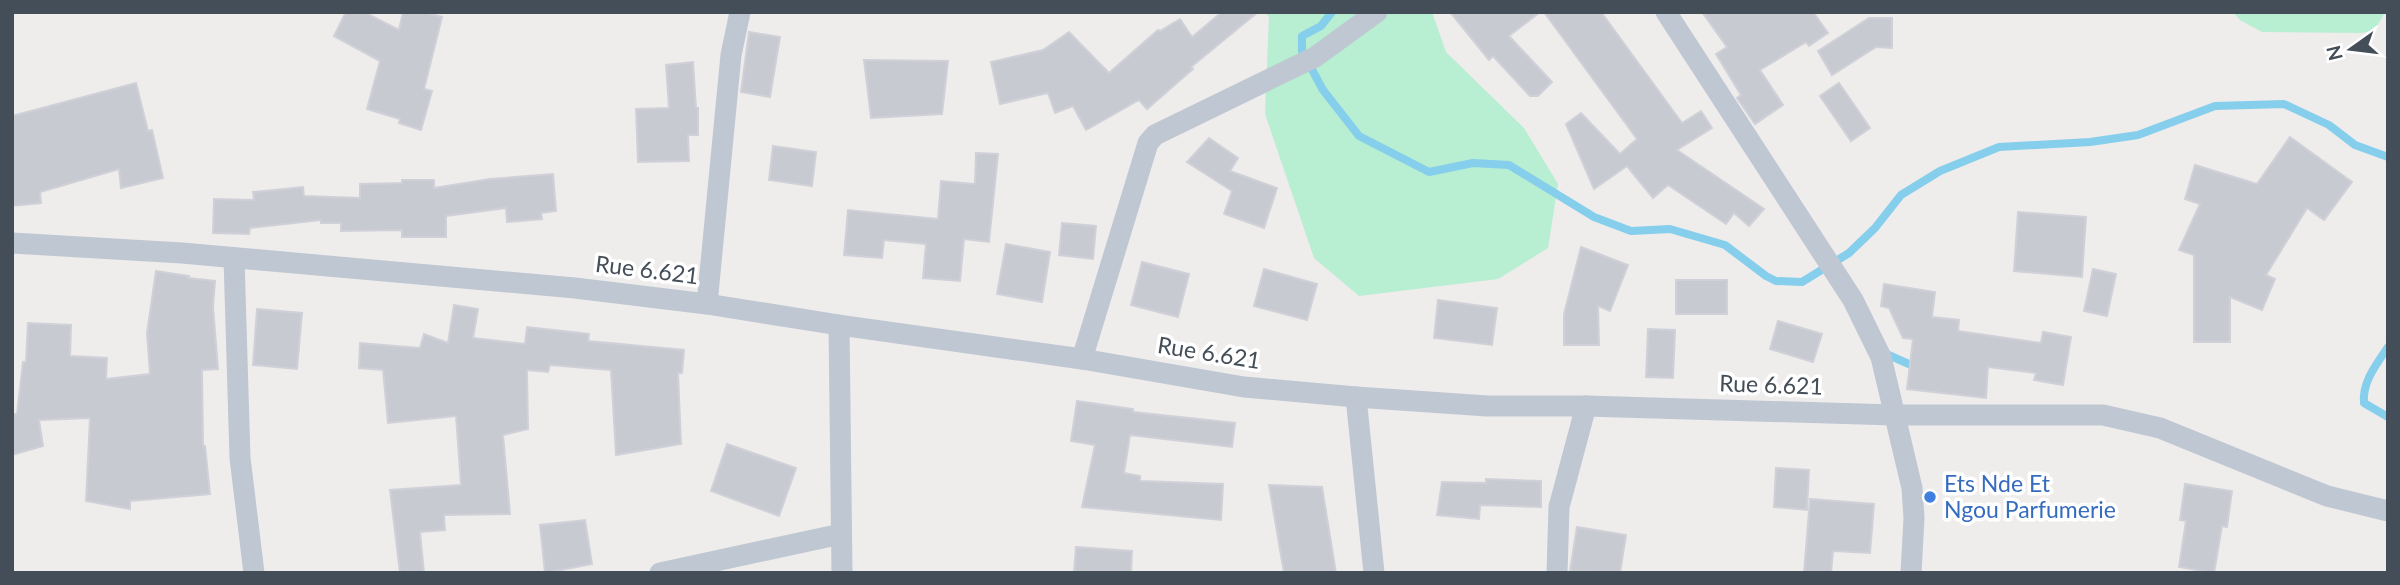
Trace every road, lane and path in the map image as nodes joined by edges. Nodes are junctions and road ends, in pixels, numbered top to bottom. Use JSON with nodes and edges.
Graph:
{"nodes":[{"id":1,"x":740,"y":12,"type":"edge"},
{"id":2,"x":1377,"y":12,"type":"edge"},
{"id":3,"x":1665,"y":12,"type":"edge"},
{"id":4,"x":12,"y":243,"type":"edge"},
{"id":5,"x":234,"y":258,"type":"junction"},
{"id":6,"x":707,"y":304,"type":"junction"},
{"id":7,"x":839,"y":325,"type":"junction"},
{"id":8,"x":1082,"y":359,"type":"junction"},
{"id":9,"x":1356,"y":397,"type":"junction"},
{"id":10,"x":1586,"y":406,"type":"junction"},
{"id":11,"x":1894,"y":415,"type":"junction"},
{"id":12,"x":2388,"y":511,"type":"edge"},
{"id":13,"x":841,"y":534,"type":"junction"},
{"id":14,"x":254,"y":573,"type":"edge"},
{"id":15,"x":660,"y":573,"type":"edge"},
{"id":16,"x":842,"y":573,"type":"edge"},
{"id":17,"x":1374,"y":573,"type":"edge"},
{"id":18,"x":1557,"y":573,"type":"edge"},
{"id":19,"x":1911,"y":573,"type":"edge"}],
"edges":[{"from":1,"to":6,"type":"street"},
{"from":2,"to":8,"type":"street"},
{"from":3,"to":11,"type":"street"},
{"from":4,"to":5,"type":"street","name":"Rue 6.621"},
{"from":5,"to":6,"type":"street","name":"Rue 6.621"},
{"from":5,"to":14,"type":"street"},
{"from":6,"to":7,"type":"street","name":"Rue 6.621"},
{"from":7,"to":8,"type":"street","name":"Rue 6.621"},
{"from":7,"to":13,"type":"street"},
{"from":8,"to":9,"type":"street","name":"Rue 6.621"},
{"from":9,"to":10,"type":"street","name":"Rue 6.621"},
{"from":9,"to":17,"type":"street"},
{"from":10,"to":11,"type":"street","name":"Rue 6.621"},
{"from":10,"to":18,"type":"street"},
{"from":11,"to":12,"type":"street","name":"Rue 6.621"},
{"from":11,"to":19,"type":"street"},
{"from":13,"to":15,"type":"street"},
{"from":13,"to":16,"type":"street"}]}
